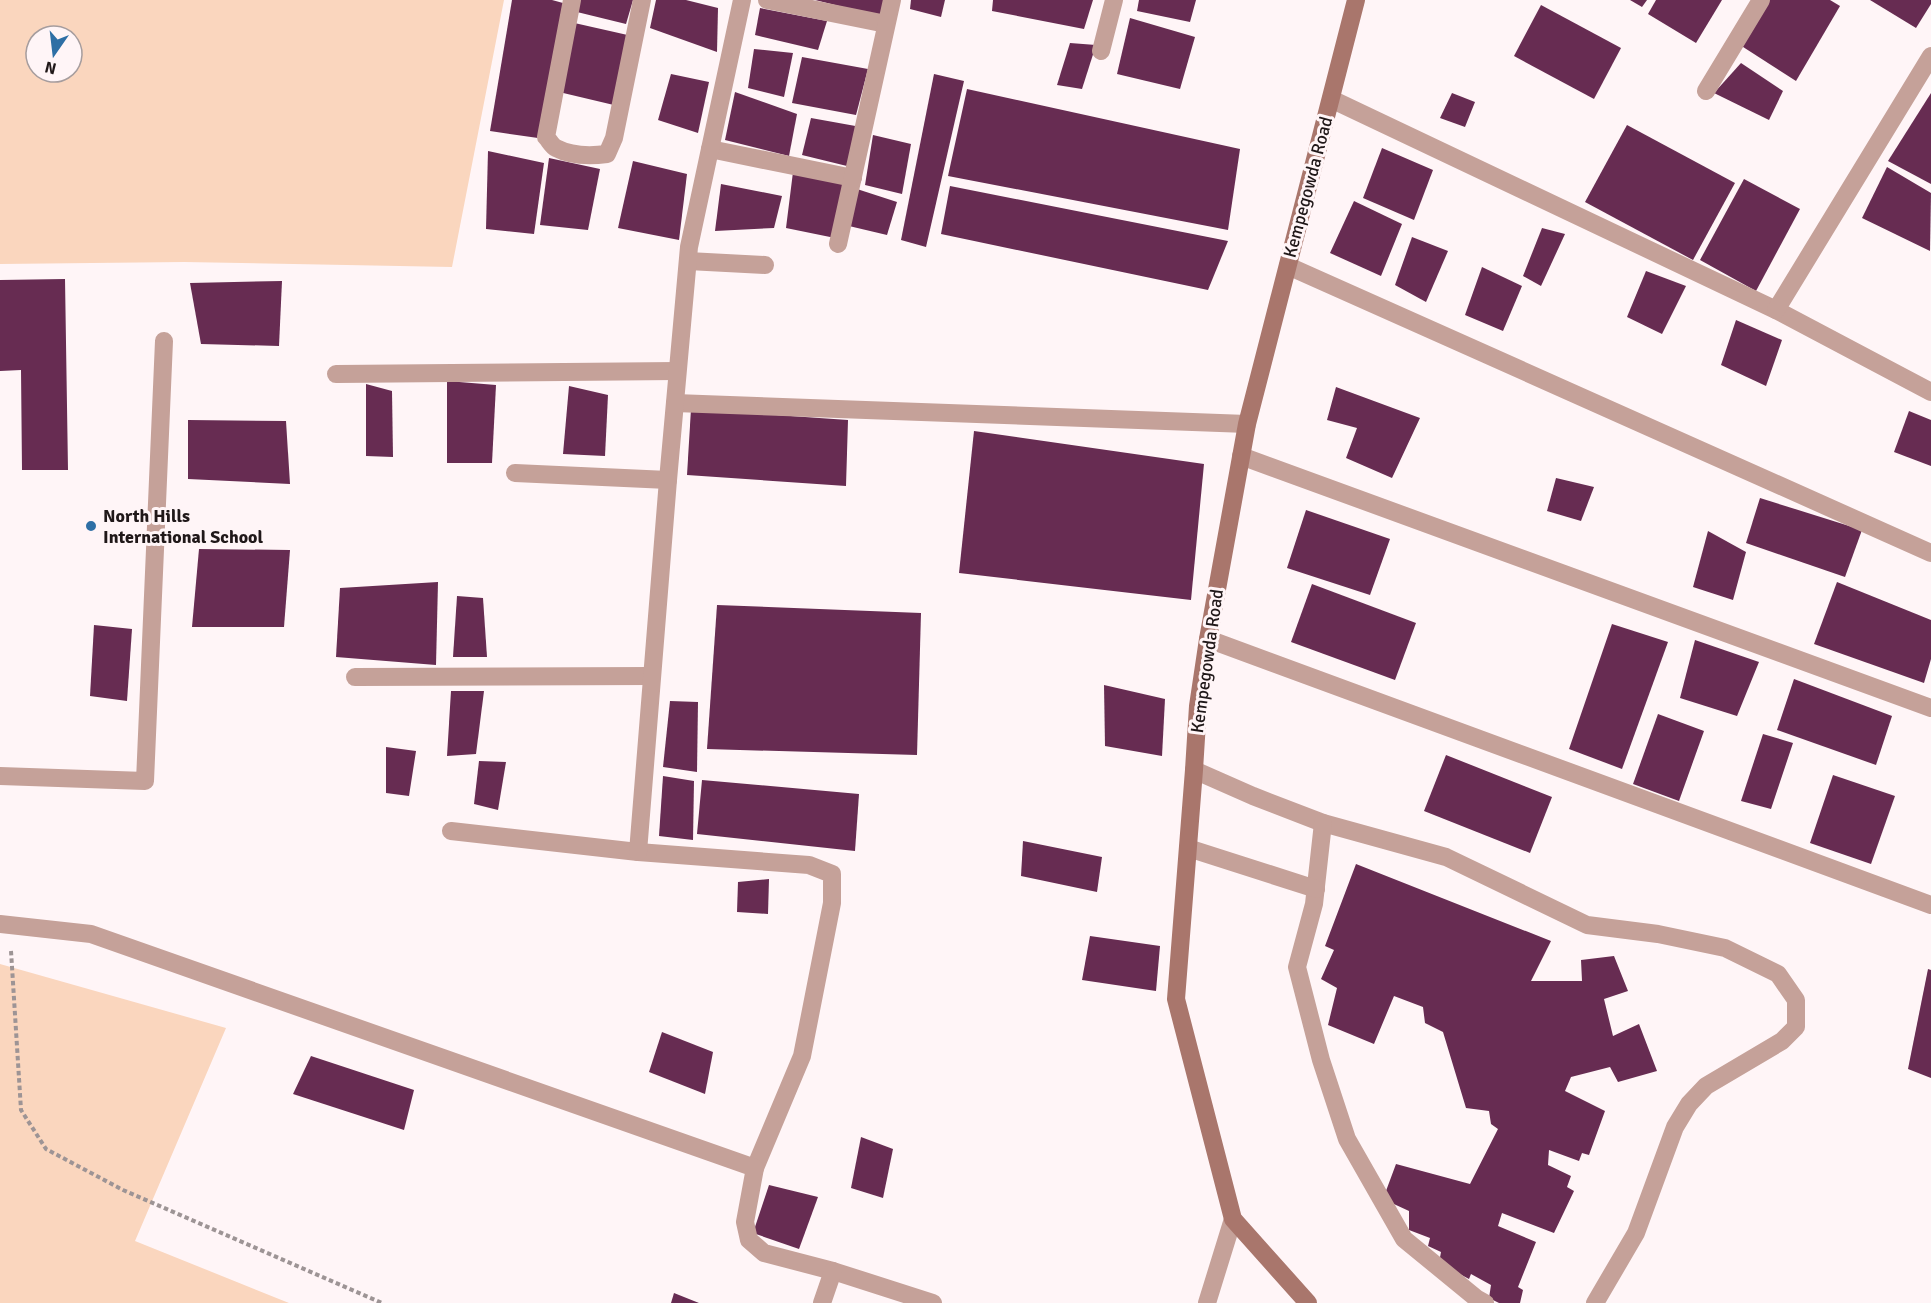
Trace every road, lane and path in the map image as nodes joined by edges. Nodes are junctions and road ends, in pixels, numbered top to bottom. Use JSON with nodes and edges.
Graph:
{"nodes":[{"id":1,"x":572,"y":0,"type":"edge"},
{"id":2,"x":642,"y":0,"type":"edge"},
{"id":3,"x":742,"y":0,"type":"edge"},
{"id":4,"x":767,"y":0,"type":"edge"},
{"id":5,"x":892,"y":0,"type":"edge"},
{"id":6,"x":1114,"y":0,"type":"edge"},
{"id":7,"x":1356,"y":0,"type":"edge"},
{"id":8,"x":1761,"y":0,"type":"edge"},
{"id":9,"x":886,"y":24,"type":"junction"},
{"id":10,"x":1101,"y":51,"type":"dead end"},
{"id":11,"x":1931,"y":56,"type":"edge"},
{"id":12,"x":1706,"y":91,"type":"dead end"},
{"id":13,"x":1331,"y":99,"type":"junction"},
{"id":14,"x":710,"y":149,"type":"junction"},
{"id":15,"x":853,"y":178,"type":"junction"},
{"id":16,"x":838,"y":243,"type":"dead end"},
{"id":17,"x":688,"y":261,"type":"junction"},
{"id":18,"x":765,"y":265,"type":"dead end"},
{"id":19,"x":1288,"y":266,"type":"junction"},
{"id":20,"x":1776,"y":310,"type":"junction"},
{"id":21,"x":164,"y":341,"type":"dead end"},
{"id":22,"x":678,"y":371,"type":"junction"},
{"id":23,"x":336,"y":374,"type":"dead end"},
{"id":24,"x":1931,"y":392,"type":"edge"},
{"id":25,"x":675,"y":403,"type":"junction"},
{"id":26,"x":1247,"y":424,"type":"junction"},
{"id":27,"x":1241,"y":456,"type":"junction"},
{"id":28,"x":515,"y":473,"type":"dead end"},
{"id":29,"x":668,"y":480,"type":"junction"},
{"id":30,"x":1931,"y":553,"type":"edge"},
{"id":31,"x":1208,"y":639,"type":"junction"},
{"id":32,"x":652,"y":676,"type":"junction"},
{"id":33,"x":355,"y":677,"type":"dead end"},
{"id":34,"x":1931,"y":708,"type":"edge"},
{"id":35,"x":1194,"y":770,"type":"junction"},
{"id":36,"x":0,"y":776,"type":"edge"},
{"id":37,"x":1323,"y":823,"type":"junction"},
{"id":38,"x":451,"y":831,"type":"dead end"},
{"id":39,"x":1188,"y":848,"type":"junction"},
{"id":40,"x":638,"y":852,"type":"junction"},
{"id":41,"x":1316,"y":889,"type":"junction"},
{"id":42,"x":1931,"y":905,"type":"edge"},
{"id":43,"x":5,"y":924,"type":"edge"},
{"id":44,"x":755,"y":1168,"type":"junction"},
{"id":45,"x":1233,"y":1219,"type":"junction"},
{"id":46,"x":833,"y":1271,"type":"junction"},
{"id":47,"x":382,"y":1303,"type":"edge"},
{"id":48,"x":822,"y":1303,"type":"edge"},
{"id":49,"x":933,"y":1303,"type":"edge"},
{"id":50,"x":1208,"y":1303,"type":"edge"},
{"id":51,"x":1308,"y":1303,"type":"edge"},
{"id":52,"x":1485,"y":1303,"type":"edge"},
{"id":53,"x":1595,"y":1303,"type":"edge"}],
"edges":[{"from":1,"to":2,"type":"street"},
{"from":3,"to":14,"type":"street"},
{"from":4,"to":9,"type":"street"},
{"from":5,"to":9,"type":"street"},
{"from":6,"to":10,"type":"street"},
{"from":7,"to":13,"type":"street","name":"Kempegowda Road"},
{"from":8,"to":12,"type":"street"},
{"from":9,"to":15,"type":"street"},
{"from":11,"to":20,"type":"street"},
{"from":13,"to":19,"type":"street","name":"Kempegowda Road"},
{"from":13,"to":20,"type":"street"},
{"from":14,"to":15,"type":"street"},
{"from":14,"to":17,"type":"street"},
{"from":15,"to":16,"type":"street"},
{"from":17,"to":18,"type":"street"},
{"from":17,"to":22,"type":"street"},
{"from":19,"to":26,"type":"street","name":"Kempegowda Road"},
{"from":19,"to":30,"type":"street"},
{"from":20,"to":24,"type":"street"},
{"from":21,"to":36,"type":"street"},
{"from":22,"to":23,"type":"street"},
{"from":22,"to":25,"type":"street"},
{"from":25,"to":26,"type":"street"},
{"from":25,"to":29,"type":"street"},
{"from":26,"to":27,"type":"street","name":"Kempegowda Road"},
{"from":27,"to":31,"type":"street","name":"Kempegowda Road"},
{"from":27,"to":34,"type":"street"},
{"from":28,"to":29,"type":"street"},
{"from":29,"to":32,"type":"street"},
{"from":31,"to":35,"type":"street","name":"Kempegowda Road"},
{"from":31,"to":42,"type":"street"},
{"from":32,"to":33,"type":"street"},
{"from":32,"to":40,"type":"street"},
{"from":35,"to":37,"type":"street"},
{"from":35,"to":39,"type":"street","name":"Kempegowda Road"},
{"from":37,"to":41,"type":"street"},
{"from":37,"to":53,"type":"street"},
{"from":38,"to":40,"type":"street"},
{"from":39,"to":41,"type":"street"},
{"from":39,"to":45,"type":"street","name":"Kempegowda Road"},
{"from":40,"to":44,"type":"street"},
{"from":41,"to":52,"type":"street"},
{"from":43,"to":44,"type":"street"},
{"from":43,"to":47,"type":"path"},
{"from":44,"to":46,"type":"street"},
{"from":45,"to":50,"type":"street"},
{"from":45,"to":51,"type":"street","name":"Kempegowda Road"},
{"from":46,"to":48,"type":"street"},
{"from":46,"to":49,"type":"street"}]}
